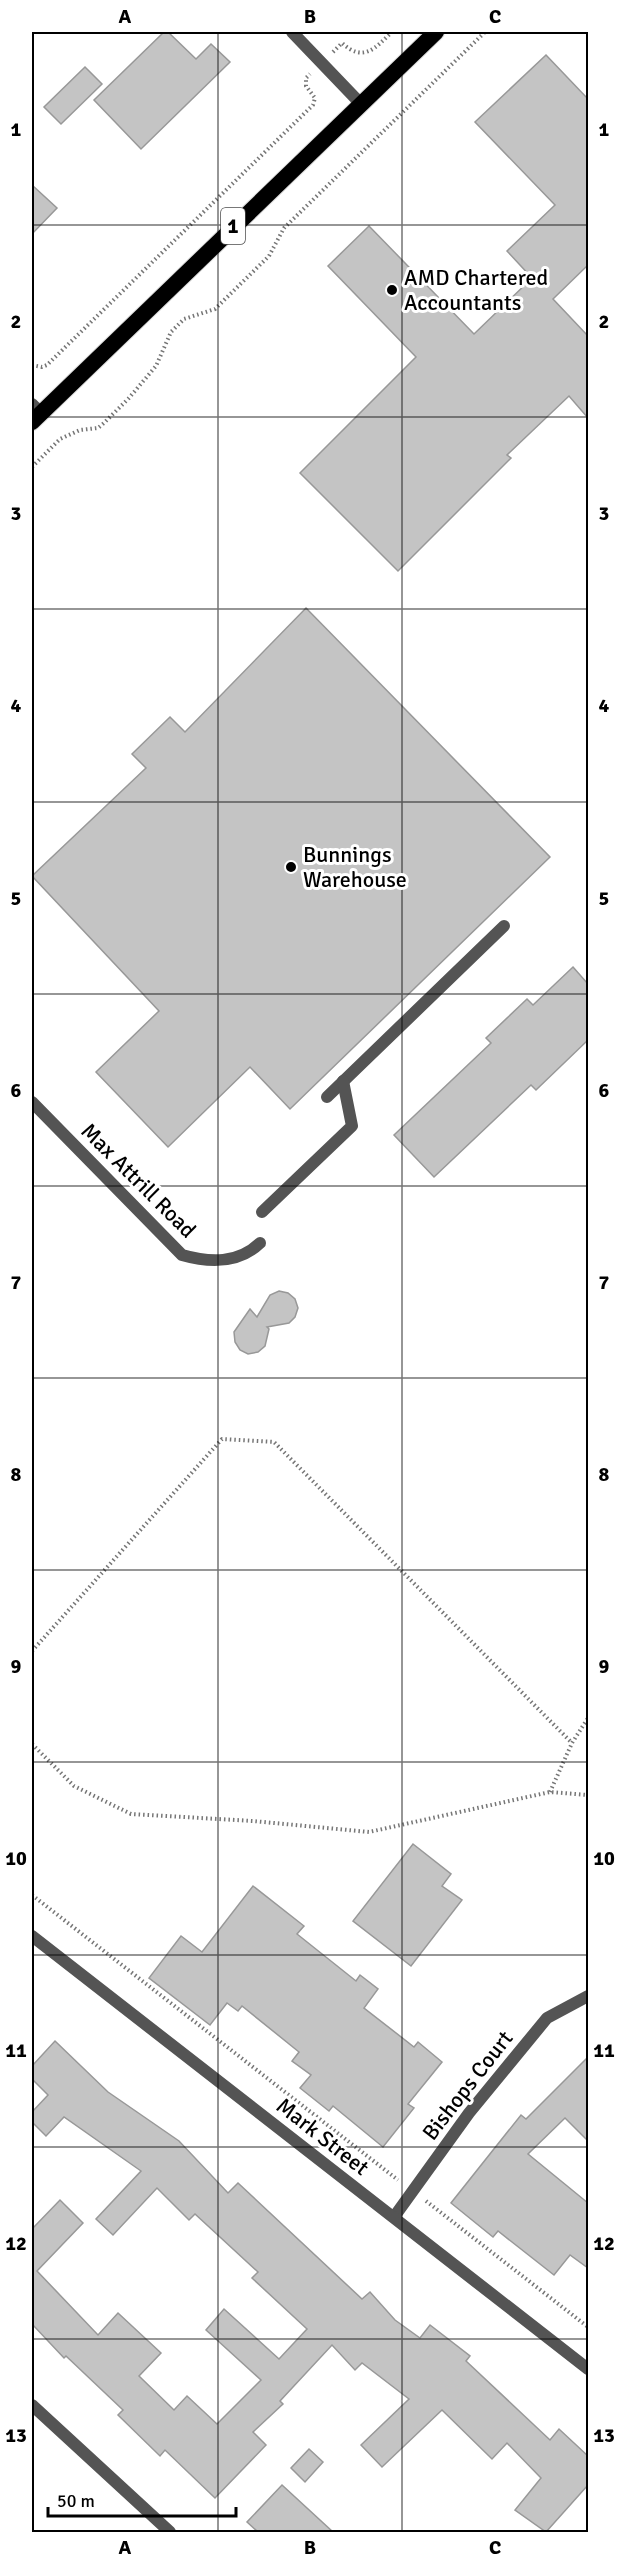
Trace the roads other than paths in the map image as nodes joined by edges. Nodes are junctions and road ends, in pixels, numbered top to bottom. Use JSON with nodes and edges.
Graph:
{"nodes":[{"id":1,"x":292,"y":32,"type":"edge"},
{"id":2,"x":436,"y":32,"type":"edge"},
{"id":3,"x":360,"y":102,"type":"junction"},
{"id":4,"x":35,"y":413,"type":"edge"},
{"id":5,"x":504,"y":926,"type":"dead end"},
{"id":6,"x":343,"y":1081,"type":"junction"},
{"id":7,"x":327,"y":1097,"type":"dead end"},
{"id":8,"x":32,"y":1102,"type":"edge"},
{"id":9,"x":262,"y":1212,"type":"dead end"},
{"id":10,"x":262,"y":1241,"type":"dead end"},
{"id":11,"x":32,"y":1936,"type":"edge"},
{"id":12,"x":588,"y":1996,"type":"edge"},
{"id":13,"x":394,"y":2217,"type":"junction"},
{"id":14,"x":588,"y":2369,"type":"edge"},
{"id":15,"x":32,"y":2405,"type":"edge"},
{"id":16,"x":170,"y":2532,"type":"edge"}],
"edges":[{"from":1,"to":3,"type":"street"},
{"from":2,"to":3,"type":"highway","number":"1"},
{"from":3,"to":4,"type":"highway","number":"1"},
{"from":5,"to":6,"type":"street"},
{"from":6,"to":7,"type":"street"},
{"from":6,"to":9,"type":"street"},
{"from":8,"to":10,"type":"street","name":"Max Attrill Road"},
{"from":11,"to":13,"type":"street","name":"Mark Street"},
{"from":12,"to":13,"type":"street","name":"Bishops Court"},
{"from":13,"to":14,"type":"street","name":"Mark Street"},
{"from":15,"to":16,"type":"street"}]}
